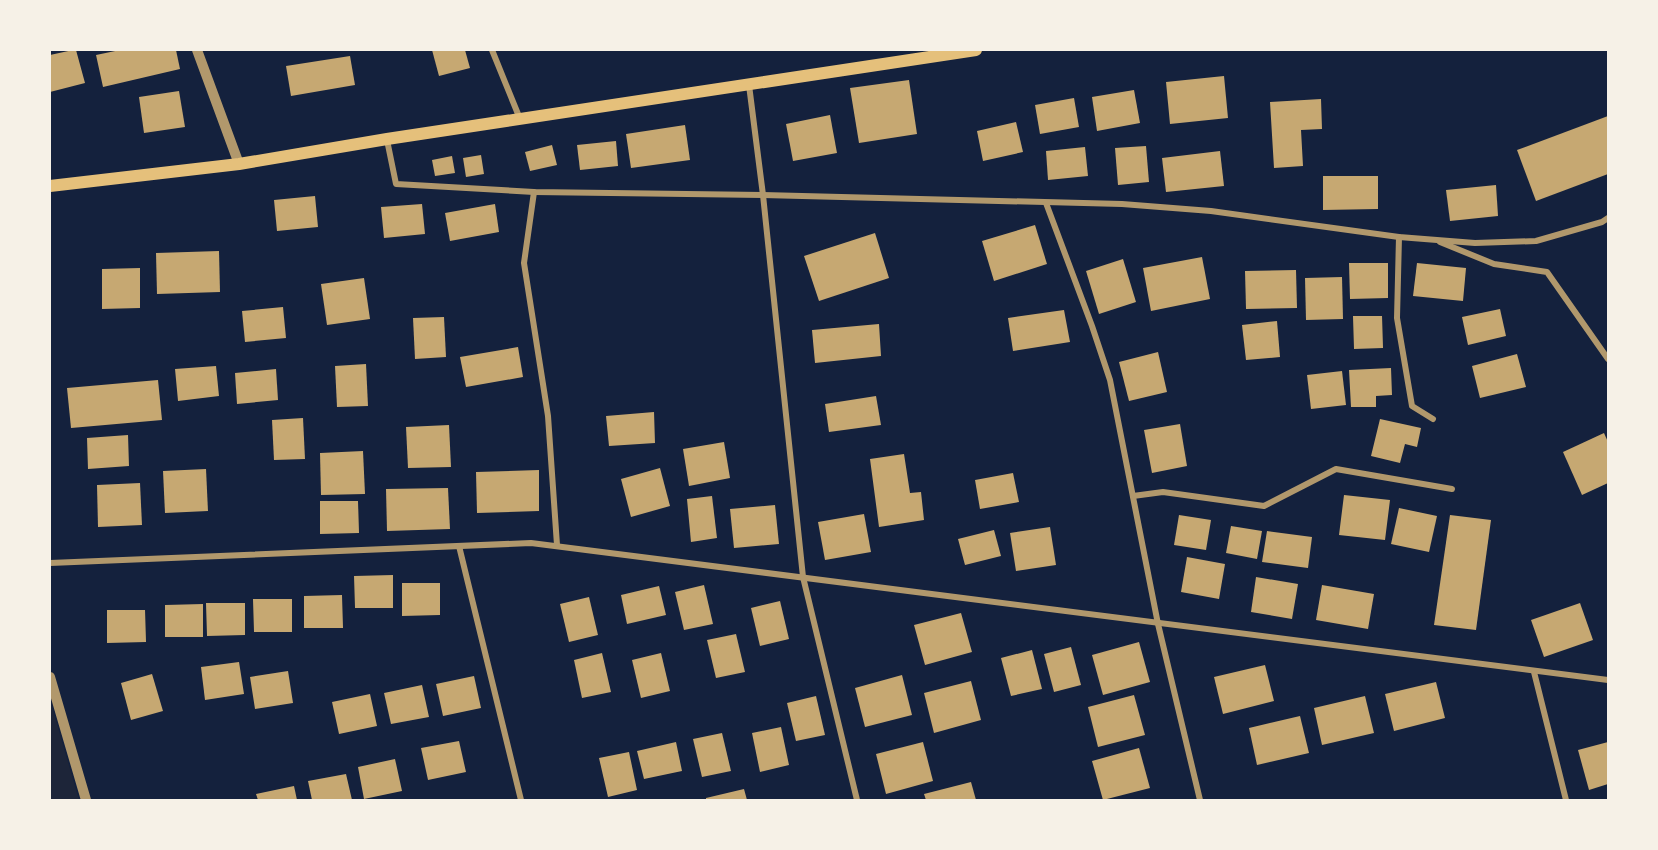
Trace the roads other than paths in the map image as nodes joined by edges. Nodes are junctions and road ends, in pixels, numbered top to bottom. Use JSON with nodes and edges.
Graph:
{"nodes":[{"id":1,"x":197,"y":50,"type":"edge"},
{"id":2,"x":492,"y":50,"type":"edge"},
{"id":3,"x":976,"y":50,"type":"edge"},
{"id":4,"x":749,"y":85,"type":"junction"},
{"id":5,"x":520,"y":119,"type":"junction"},
{"id":6,"x":387,"y":139,"type":"junction"},
{"id":7,"x":238,"y":164,"type":"junction"},
{"id":8,"x":50,"y":186,"type":"edge"},
{"id":9,"x":534,"y":192,"type":"junction"},
{"id":10,"x":763,"y":195,"type":"junction"},
{"id":11,"x":1046,"y":203,"type":"junction"},
{"id":12,"x":1608,"y":218,"type":"edge"},
{"id":13,"x":1399,"y":237,"type":"junction"},
{"id":14,"x":1434,"y":240,"type":"junction"},
{"id":15,"x":1608,"y":359,"type":"edge"},
{"id":16,"x":1433,"y":419,"type":"dead end"},
{"id":17,"x":1452,"y":489,"type":"dead end"},
{"id":18,"x":1132,"y":496,"type":"junction"},
{"id":19,"x":557,"y":545,"type":"junction"},
{"id":20,"x":459,"y":546,"type":"junction"},
{"id":21,"x":50,"y":563,"type":"edge"},
{"id":22,"x":803,"y":577,"type":"junction"},
{"id":23,"x":1158,"y":624,"type":"junction"},
{"id":24,"x":1534,"y":672,"type":"junction"},
{"id":25,"x":50,"y":677,"type":"edge"},
{"id":26,"x":1608,"y":680,"type":"edge"},
{"id":27,"x":86,"y":801,"type":"edge"},
{"id":28,"x":521,"y":801,"type":"edge"},
{"id":29,"x":857,"y":801,"type":"edge"},
{"id":30,"x":1200,"y":801,"type":"edge"},
{"id":31,"x":1566,"y":801,"type":"edge"}],
"edges":[{"from":1,"to":7,"type":"street"},
{"from":2,"to":5,"type":"street"},
{"from":3,"to":4,"type":"main road"},
{"from":4,"to":5,"type":"main road"},
{"from":4,"to":10,"type":"street"},
{"from":5,"to":6,"type":"main road"},
{"from":6,"to":7,"type":"main road"},
{"from":6,"to":9,"type":"street"},
{"from":7,"to":8,"type":"main road"},
{"from":9,"to":10,"type":"street"},
{"from":9,"to":19,"type":"street"},
{"from":10,"to":11,"type":"street"},
{"from":10,"to":22,"type":"street"},
{"from":11,"to":13,"type":"street"},
{"from":11,"to":18,"type":"street"},
{"from":12,"to":14,"type":"street"},
{"from":13,"to":14,"type":"street"},
{"from":13,"to":16,"type":"street"},
{"from":14,"to":15,"type":"street"},
{"from":17,"to":18,"type":"street"},
{"from":18,"to":23,"type":"street"},
{"from":19,"to":20,"type":"street"},
{"from":19,"to":22,"type":"street"},
{"from":20,"to":21,"type":"street"},
{"from":20,"to":28,"type":"street"},
{"from":22,"to":23,"type":"street"},
{"from":22,"to":29,"type":"street"},
{"from":23,"to":24,"type":"street"},
{"from":23,"to":30,"type":"street"},
{"from":24,"to":26,"type":"street"},
{"from":24,"to":31,"type":"street"},
{"from":25,"to":27,"type":"street"}]}
